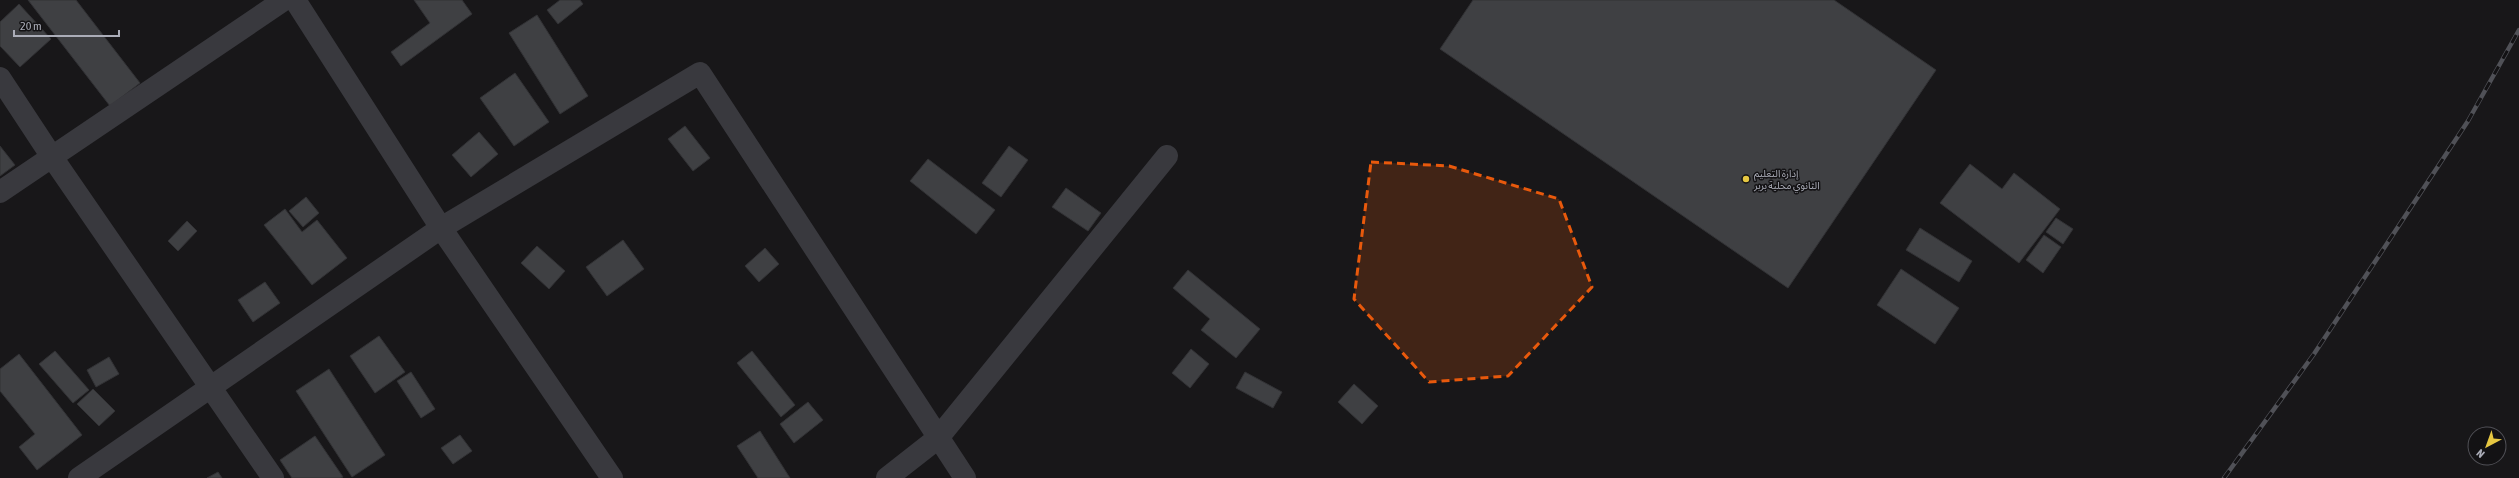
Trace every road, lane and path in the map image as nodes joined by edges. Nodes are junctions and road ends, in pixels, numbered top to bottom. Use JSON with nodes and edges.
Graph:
{"nodes":[{"id":1,"x":284,"y":0,"type":"edge"},
{"id":2,"x":295,"y":0,"type":"edge"},
{"id":3,"x":0,"y":78,"type":"edge"},
{"id":4,"x":1167,"y":156,"type":"dead end"},
{"id":5,"x":52,"y":157,"type":"junction"},
{"id":6,"x":0,"y":192,"type":"edge"},
{"id":7,"x":441,"y":228,"type":"junction"},
{"id":8,"x":212,"y":387,"type":"junction"},
{"id":9,"x":938,"y":438,"type":"junction"},
{"id":10,"x":79,"y":478,"type":"edge"},
{"id":11,"x":273,"y":478,"type":"edge"},
{"id":12,"x":612,"y":478,"type":"edge"},
{"id":13,"x":887,"y":478,"type":"edge"},
{"id":14,"x":965,"y":478,"type":"edge"}],
"edges":[{"from":1,"to":5,"type":"street"},
{"from":2,"to":7,"type":"street"},
{"from":3,"to":5,"type":"street"},
{"from":4,"to":9,"type":"street"},
{"from":5,"to":6,"type":"street"},
{"from":5,"to":8,"type":"street"},
{"from":7,"to":8,"type":"street"},
{"from":7,"to":9,"type":"street"},
{"from":7,"to":12,"type":"street"},
{"from":8,"to":10,"type":"street"},
{"from":8,"to":11,"type":"street"},
{"from":9,"to":13,"type":"street"},
{"from":9,"to":14,"type":"street"}]}
